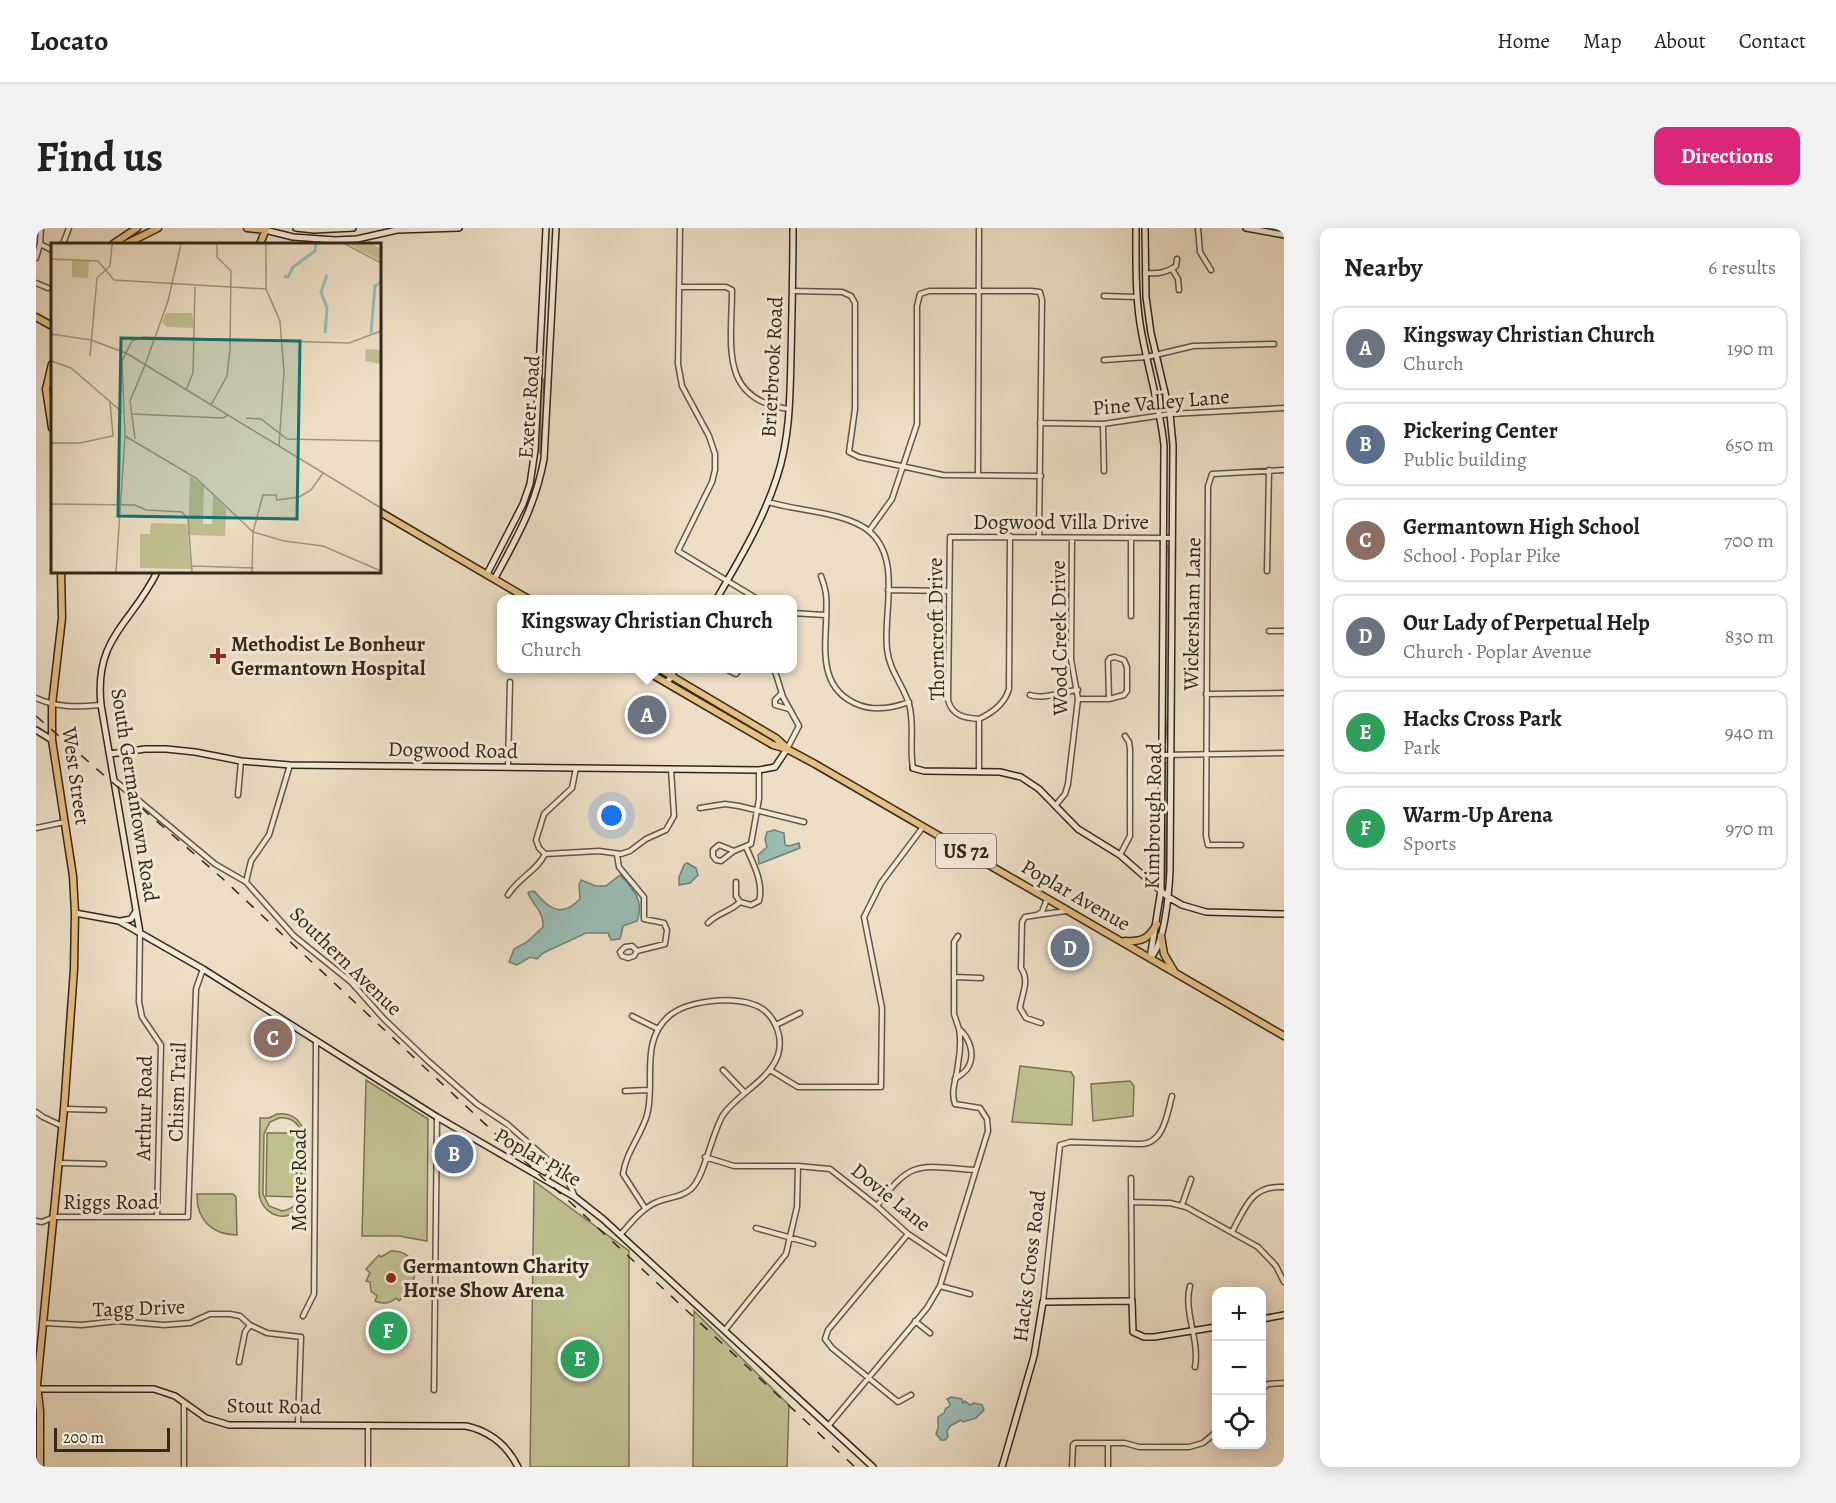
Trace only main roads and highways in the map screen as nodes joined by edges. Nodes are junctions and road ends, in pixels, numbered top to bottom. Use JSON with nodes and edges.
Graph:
{"nodes":[{"id":1,"x":137,"y":228,"type":"edge"},
{"id":2,"x":158,"y":228,"type":"edge"},
{"id":3,"x":247,"y":228,"type":"edge"},
{"id":4,"x":265,"y":229,"type":"edge"},
{"id":5,"x":114,"y":243,"type":"edge"},
{"id":6,"x":128,"y":243,"type":"edge"},
{"id":7,"x":36,"y":317,"type":"edge"},
{"id":8,"x":51,"y":325,"type":"edge"},
{"id":9,"x":51,"y":368,"type":"edge"},
{"id":10,"x":51,"y":422,"type":"edge"},
{"id":11,"x":381,"y":513,"type":"edge"},
{"id":12,"x":62,"y":573,"type":"edge"},
{"id":13,"x":522,"y":595,"type":"edge"},
{"id":14,"x":648,"y":673,"type":"edge"},
{"id":15,"x":666,"y":673,"type":"edge"},
{"id":16,"x":787,"y":749,"type":"junction"},
{"id":17,"x":1157,"y":924,"type":"road end"},
{"id":18,"x":1161,"y":936,"type":"road end"},
{"id":19,"x":1121,"y":940,"type":"junction"},
{"id":20,"x":1174,"y":971,"type":"junction"},
{"id":21,"x":1284,"y":1036,"type":"edge"},
{"id":22,"x":36,"y":1391,"type":"edge"},
{"id":23,"x":39,"y":1467,"type":"edge"}],
"edges":[{"from":1,"to":5,"type":"main road"},
{"from":2,"to":6,"type":"main road"},
{"from":3,"to":4,"type":"main road"},
{"from":7,"to":8,"type":"main road"},
{"from":9,"to":10,"type":"main road"},
{"from":11,"to":13,"type":"main road"},
{"from":12,"to":22,"type":"main road","name":"West Street"},
{"from":14,"to":16,"type":"main road","name":"Poplar Avenue"},
{"from":15,"to":16,"type":"main road","name":"Poplar Avenue","number":"US 72"},
{"from":16,"to":19,"type":"main road","name":"Poplar Avenue","number":"US 72"},
{"from":17,"to":19,"type":"main road"},
{"from":18,"to":20,"type":"main road"},
{"from":19,"to":20,"type":"main road","name":"Poplar Avenue","number":"US 72"},
{"from":20,"to":21,"type":"main road","name":"Poplar Avenue","number":"US 72"},
{"from":22,"to":23,"type":"main road"}]}
